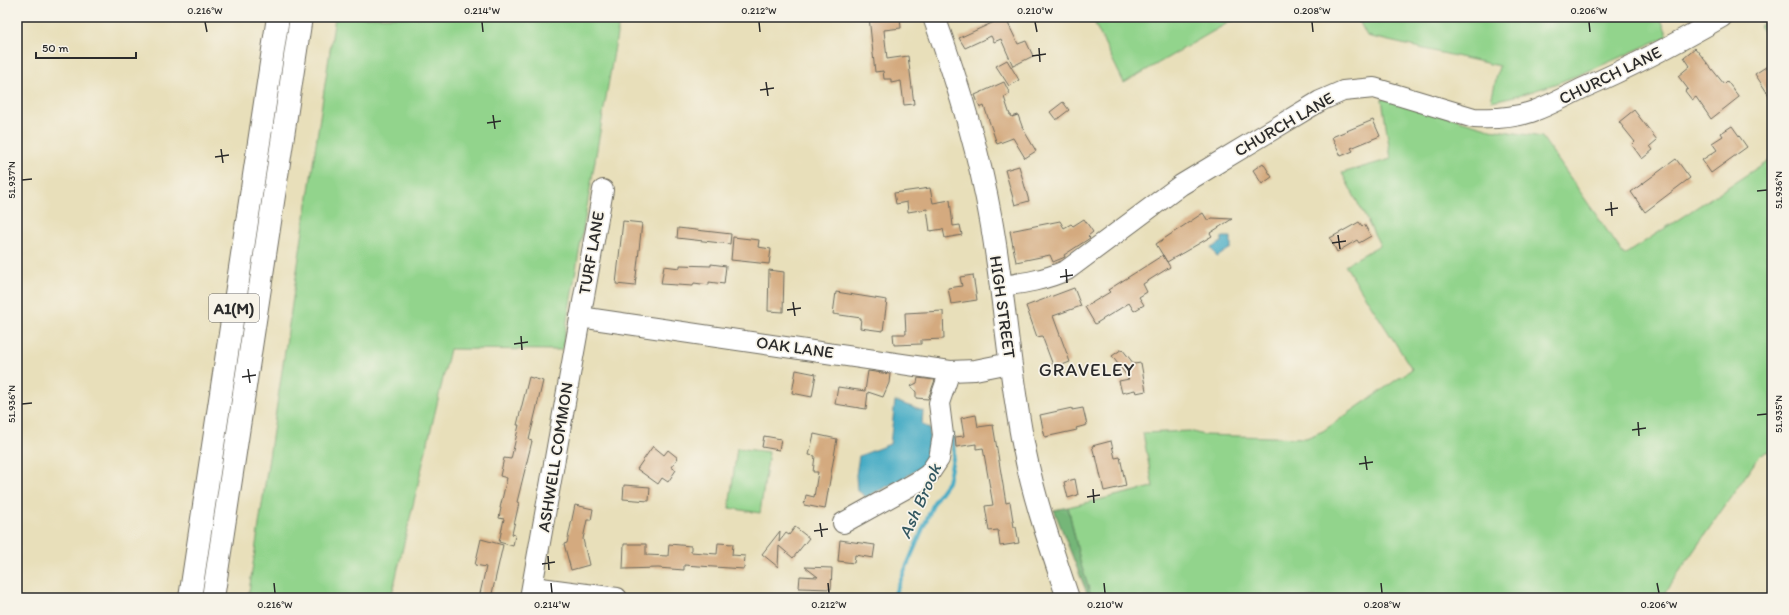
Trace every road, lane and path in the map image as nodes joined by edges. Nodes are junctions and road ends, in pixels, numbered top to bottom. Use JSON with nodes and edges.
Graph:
{"nodes":[{"id":1,"x":278,"y":17,"type":"edge"},
{"id":2,"x":301,"y":17,"type":"edge"},
{"id":3,"x":934,"y":17,"type":"edge"},
{"id":4,"x":1722,"y":17,"type":"edge"},
{"id":5,"x":603,"y":190,"type":"dead end"},
{"id":6,"x":1001,"y":286,"type":"junction"},
{"id":7,"x":580,"y":316,"type":"junction"},
{"id":8,"x":1010,"y":363,"type":"junction"},
{"id":9,"x":950,"y":371,"type":"junction"},
{"id":10,"x":843,"y":523,"type":"dead end"},
{"id":11,"x":532,"y":593,"type":"edge"},
{"id":12,"x":190,"y":598,"type":"edge"},
{"id":13,"x":213,"y":598,"type":"edge"},
{"id":14,"x":617,"y":598,"type":"edge"},
{"id":15,"x":1068,"y":598,"type":"edge"}],
"edges":[{"from":1,"to":12,"type":"main road","number":"A1(M)"},
{"from":2,"to":13,"type":"main road","number":"A1(M)"},
{"from":3,"to":6,"type":"main road","name":"HIGH STREET"},
{"from":4,"to":6,"type":"street","name":"CHURCH LANE"},
{"from":5,"to":7,"type":"street","name":"TURF LANE"},
{"from":6,"to":8,"type":"main road","name":"HIGH STREET"},
{"from":7,"to":9,"type":"street","name":"OAK LANE"},
{"from":7,"to":11,"type":"street","name":"ASHWELL COMMON"},
{"from":8,"to":9,"type":"street","name":"OAK LANE"},
{"from":8,"to":15,"type":"main road","name":"HIGH STREET"},
{"from":9,"to":10,"type":"street"},
{"from":11,"to":14,"type":"street"}]}
